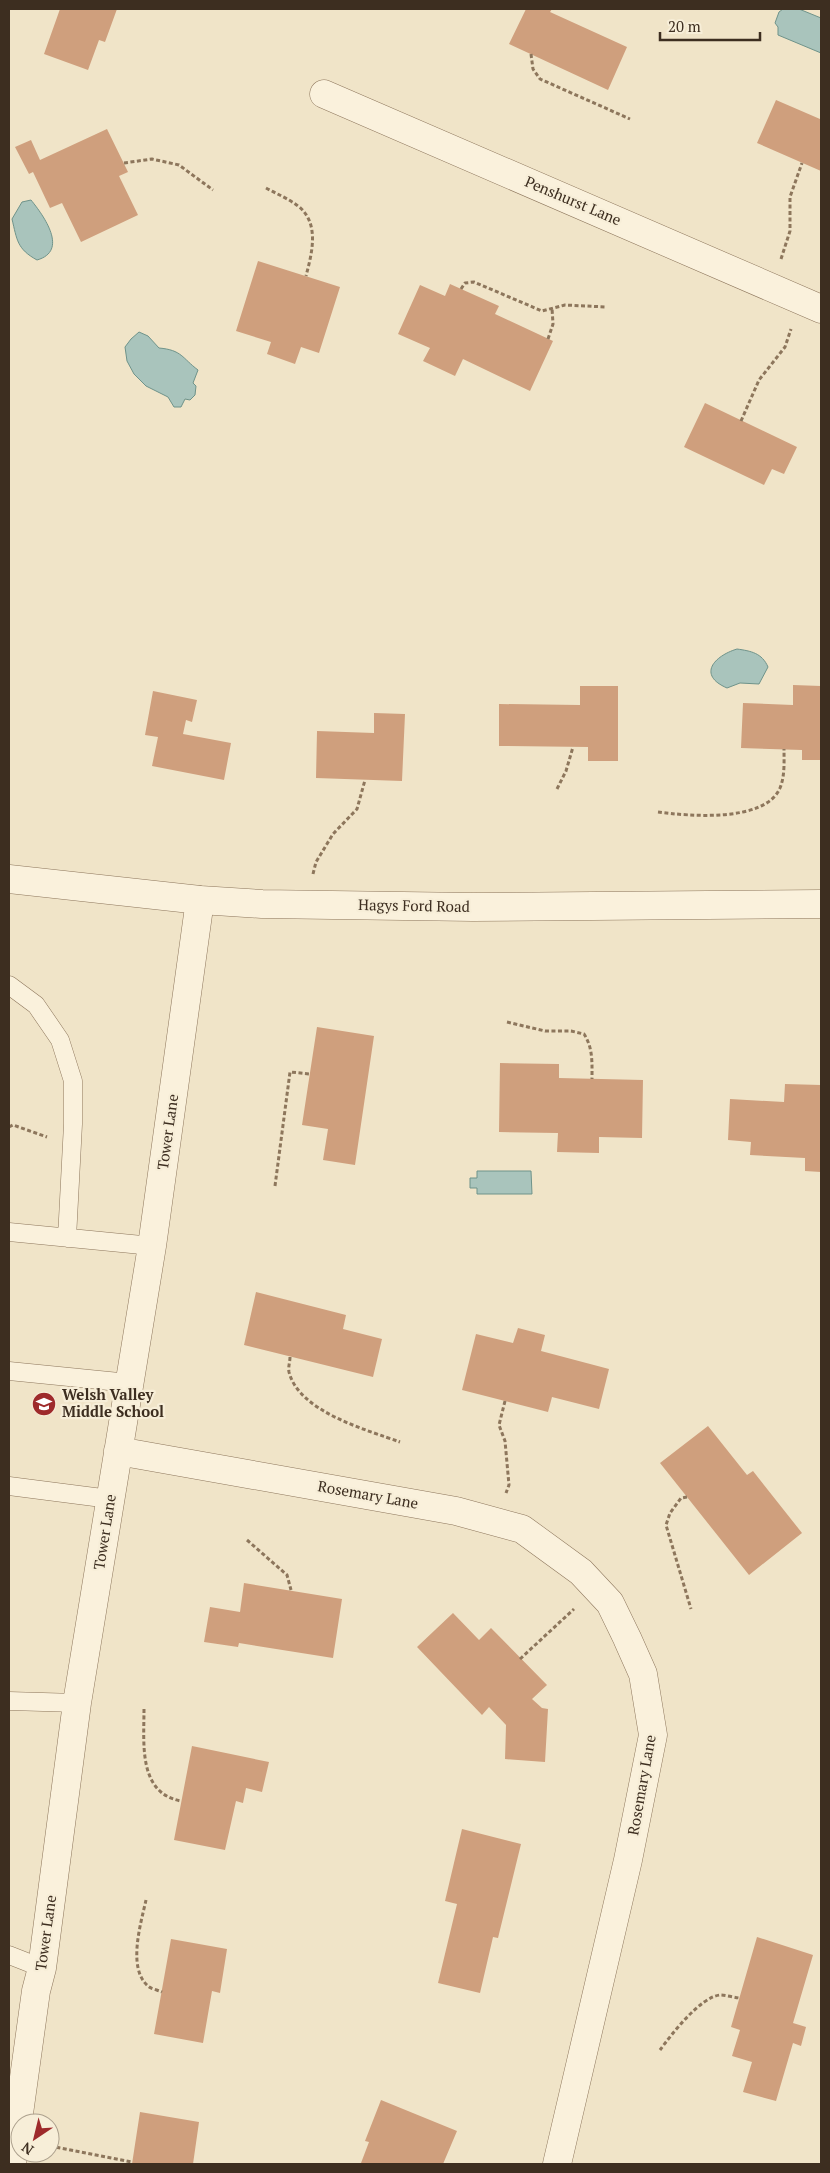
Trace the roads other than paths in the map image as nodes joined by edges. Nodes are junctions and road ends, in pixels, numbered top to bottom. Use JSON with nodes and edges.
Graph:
{"nodes":[{"id":1,"x":324,"y":94,"type":"dead end"},
{"id":2,"x":812,"y":305,"type":"edge"},
{"id":3,"x":9,"y":879,"type":"edge"},
{"id":4,"x":200,"y":900,"type":"junction"},
{"id":5,"x":821,"y":904,"type":"edge"},
{"id":6,"x":9,"y":985,"type":"edge"},
{"id":7,"x":9,"y":1232,"type":"edge"},
{"id":8,"x":67,"y":1238,"type":"junction"},
{"id":9,"x":152,"y":1246,"type":"junction"},
{"id":10,"x":9,"y":1371,"type":"edge"},
{"id":11,"x":129,"y":1384,"type":"junction"},
{"id":12,"x":118,"y":1451,"type":"junction"},
{"id":13,"x":9,"y":1486,"type":"edge"},
{"id":14,"x":110,"y":1499,"type":"junction"},
{"id":15,"x":9,"y":1701,"type":"edge"},
{"id":16,"x":77,"y":1703,"type":"junction"},
{"id":17,"x":9,"y":1955,"type":"edge"},
{"id":18,"x":42,"y":1968,"type":"junction"},
{"id":19,"x":12,"y":2164,"type":"edge"},
{"id":20,"x":557,"y":2164,"type":"edge"}],
"edges":[{"from":1,"to":2,"type":"street","name":"Penshurst Lane"},
{"from":3,"to":4,"type":"street","name":"Hagys Ford Road"},
{"from":4,"to":5,"type":"street","name":"Hagys Ford Road"},
{"from":4,"to":9,"type":"street","name":"Tower Lane"},
{"from":6,"to":8,"type":"lane"},
{"from":7,"to":8,"type":"lane"},
{"from":8,"to":9,"type":"lane"},
{"from":9,"to":11,"type":"street","name":"Tower Lane"},
{"from":10,"to":11,"type":"lane"},
{"from":11,"to":12,"type":"street","name":"Tower Lane"},
{"from":12,"to":14,"type":"street","name":"Tower Lane"},
{"from":12,"to":20,"type":"street","name":"Rosemary Lane"},
{"from":13,"to":14,"type":"lane"},
{"from":14,"to":16,"type":"street","name":"Tower Lane"},
{"from":15,"to":16,"type":"lane"},
{"from":16,"to":18,"type":"street","name":"Tower Lane"},
{"from":17,"to":18,"type":"lane"},
{"from":18,"to":19,"type":"street","name":"Tower Lane"}]}
